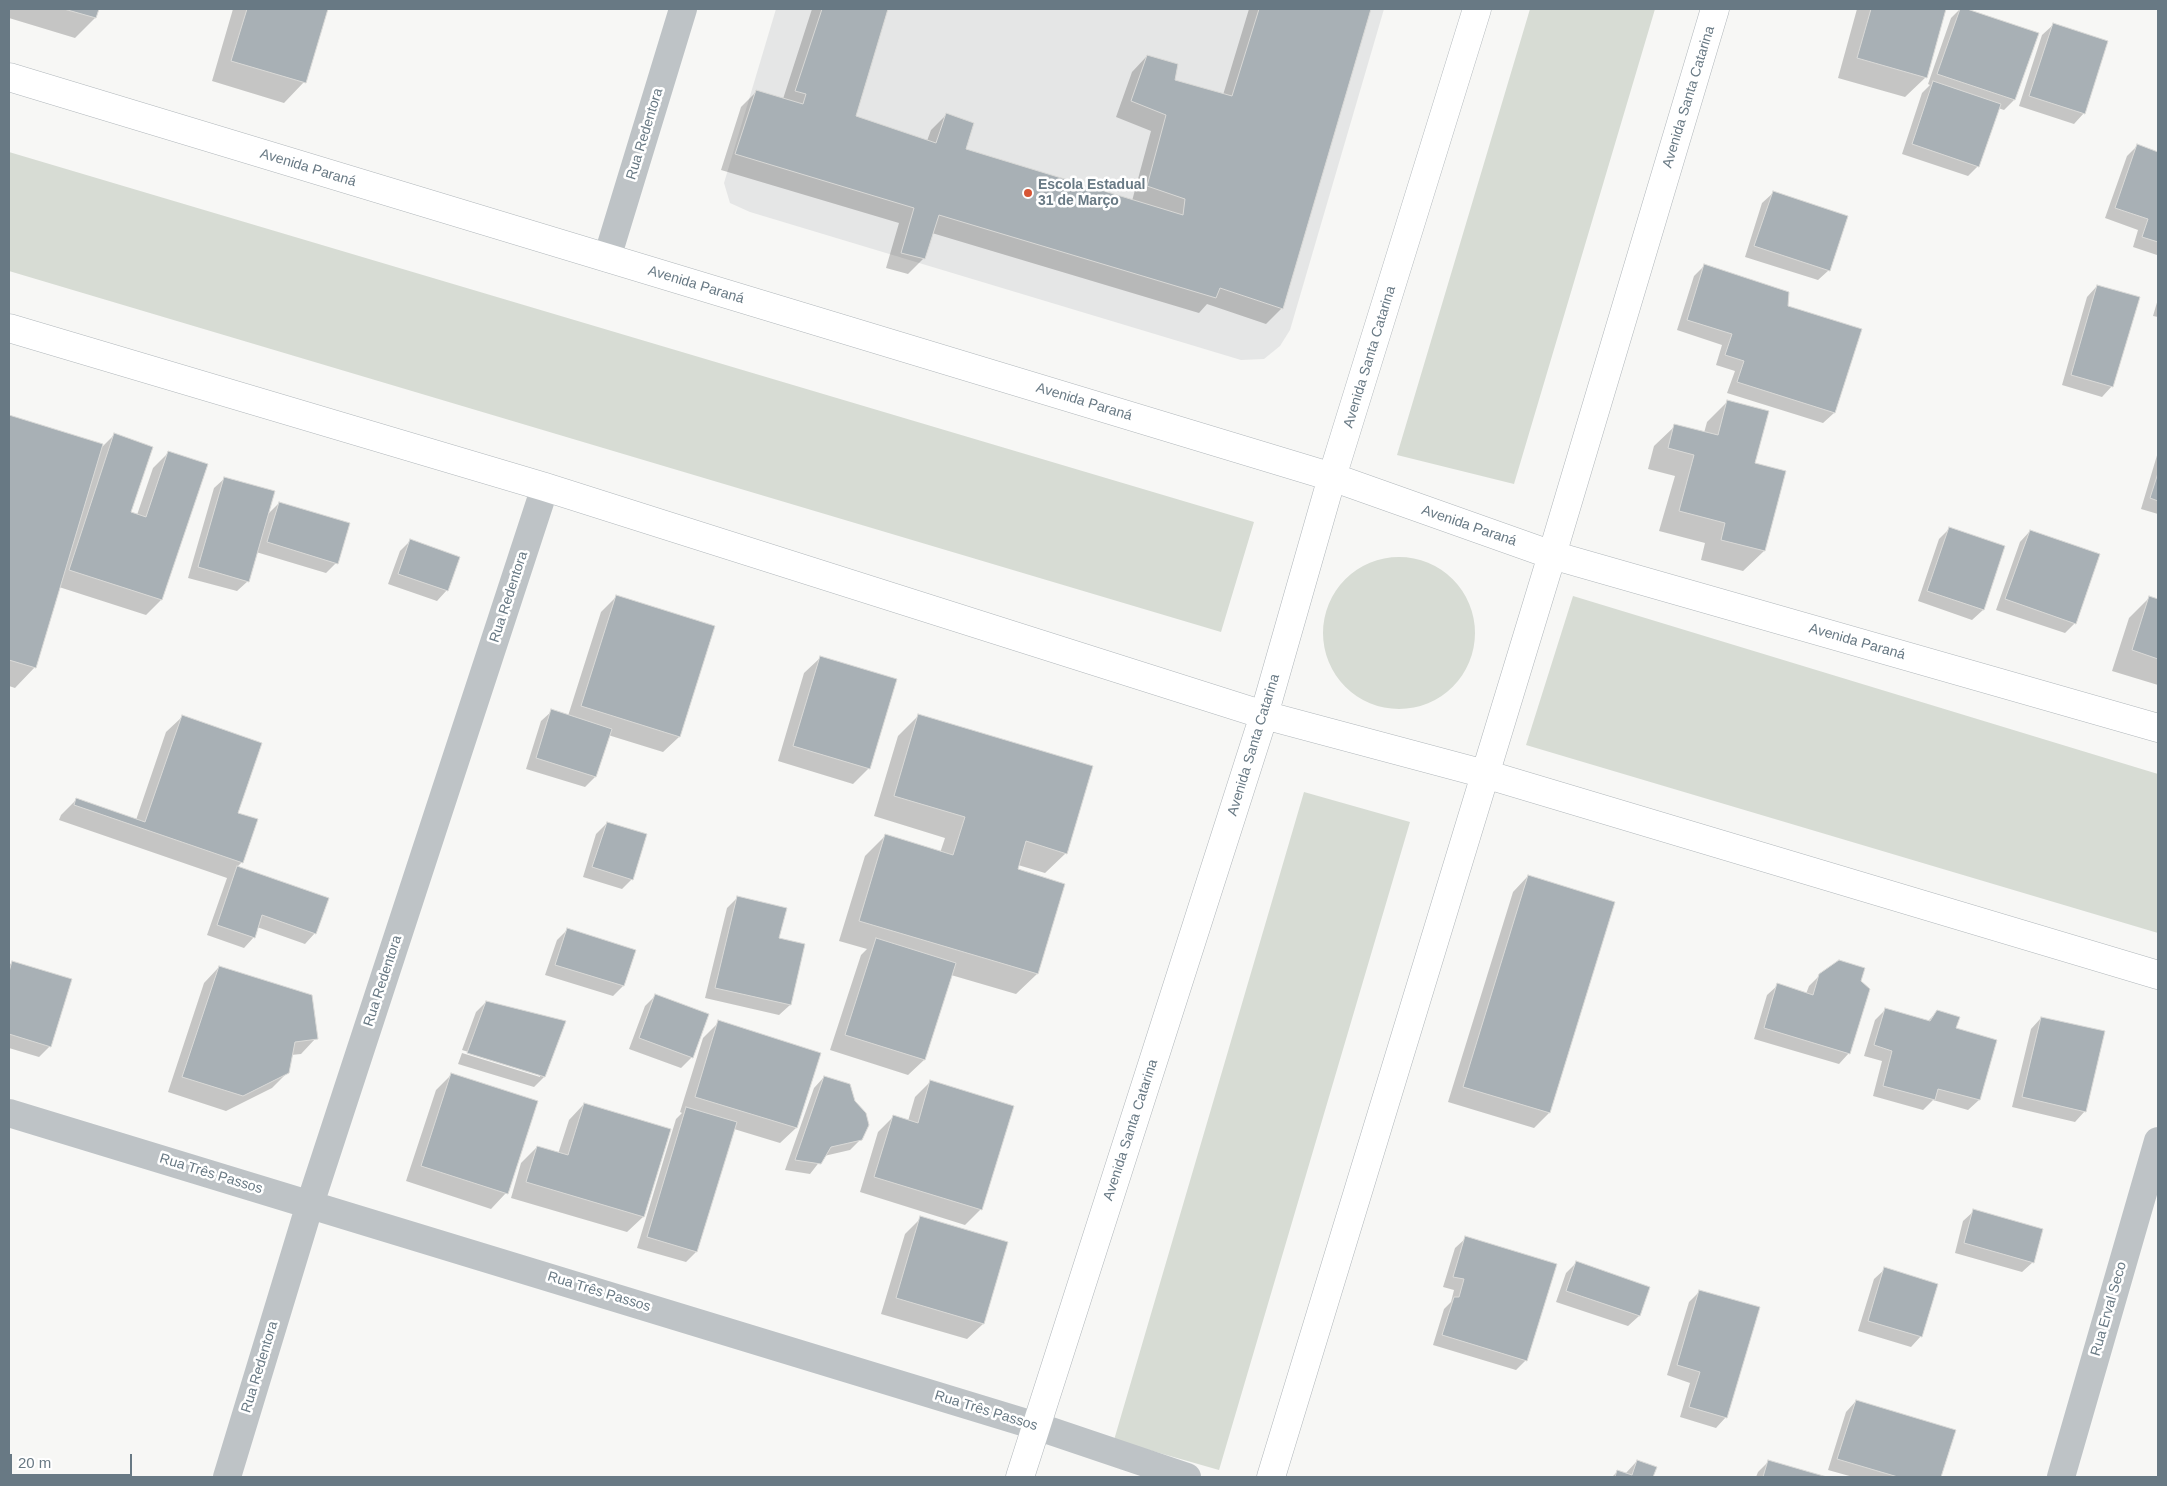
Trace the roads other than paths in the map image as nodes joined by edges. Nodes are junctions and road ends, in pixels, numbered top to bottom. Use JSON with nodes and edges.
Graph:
{"nodes":[{"id":1,"x":683,"y":9,"type":"edge"},
{"id":2,"x":1477,"y":9,"type":"edge"},
{"id":3,"x":1715,"y":9,"type":"edge"},
{"id":4,"x":9,"y":77,"type":"edge"},
{"id":5,"x":607,"y":258,"type":"junction"},
{"id":6,"x":9,"y":328,"type":"edge"},
{"id":7,"x":1332,"y":477,"type":"junction"},
{"id":8,"x":545,"y":487,"type":"junction"},
{"id":9,"x":1552,"y":555,"type":"junction"},
{"id":10,"x":1264,"y":715,"type":"junction"},
{"id":11,"x":2158,"y":728,"type":"edge"},
{"id":12,"x":1485,"y":774,"type":"junction"},
{"id":13,"x":2158,"y":975,"type":"edge"},
{"id":14,"x":9,"y":1113,"type":"edge"},
{"id":15,"x":2158,"y":1142,"type":"edge"},
{"id":16,"x":310,"y":1204,"type":"junction"},
{"id":17,"x":1036,"y":1426,"type":"junction"},
{"id":18,"x":227,"y":1477,"type":"edge"},
{"id":19,"x":1020,"y":1477,"type":"edge"},
{"id":20,"x":1187,"y":1477,"type":"edge"},
{"id":21,"x":1271,"y":1477,"type":"edge"},
{"id":22,"x":2061,"y":1477,"type":"edge"}],
"edges":[{"from":1,"to":5,"type":"street","name":"Rua Redentora"},
{"from":2,"to":7,"type":"main road","name":"Avenida Santa Catarina"},
{"from":3,"to":9,"type":"main road","name":"Avenida Santa Catarina"},
{"from":4,"to":5,"type":"main road","name":"Avenida Paraná"},
{"from":5,"to":7,"type":"main road","name":"Avenida Paraná"},
{"from":6,"to":8,"type":"main road"},
{"from":7,"to":9,"type":"main road","name":"Avenida Paraná"},
{"from":7,"to":10,"type":"main road","name":"Avenida Santa Catarina"},
{"from":8,"to":10,"type":"main road"},
{"from":8,"to":16,"type":"street","name":"Rua Redentora"},
{"from":9,"to":11,"type":"main road","name":"Avenida Paraná"},
{"from":9,"to":12,"type":"main road","name":"Avenida Santa Catarina"},
{"from":10,"to":12,"type":"main road"},
{"from":10,"to":17,"type":"main road","name":"Avenida Santa Catarina"},
{"from":12,"to":13,"type":"main road"},
{"from":12,"to":21,"type":"main road","name":"Avenida Santa Catarina"},
{"from":14,"to":16,"type":"street","name":"Rua Três Passos"},
{"from":15,"to":22,"type":"street","name":"Rua Erval Seco"},
{"from":16,"to":17,"type":"street","name":"Rua Três Passos"},
{"from":16,"to":18,"type":"street","name":"Rua Redentora"},
{"from":17,"to":19,"type":"main road","name":"Avenida Santa Catarina"},
{"from":17,"to":20,"type":"street","name":"Rua Três Passos"}]}
